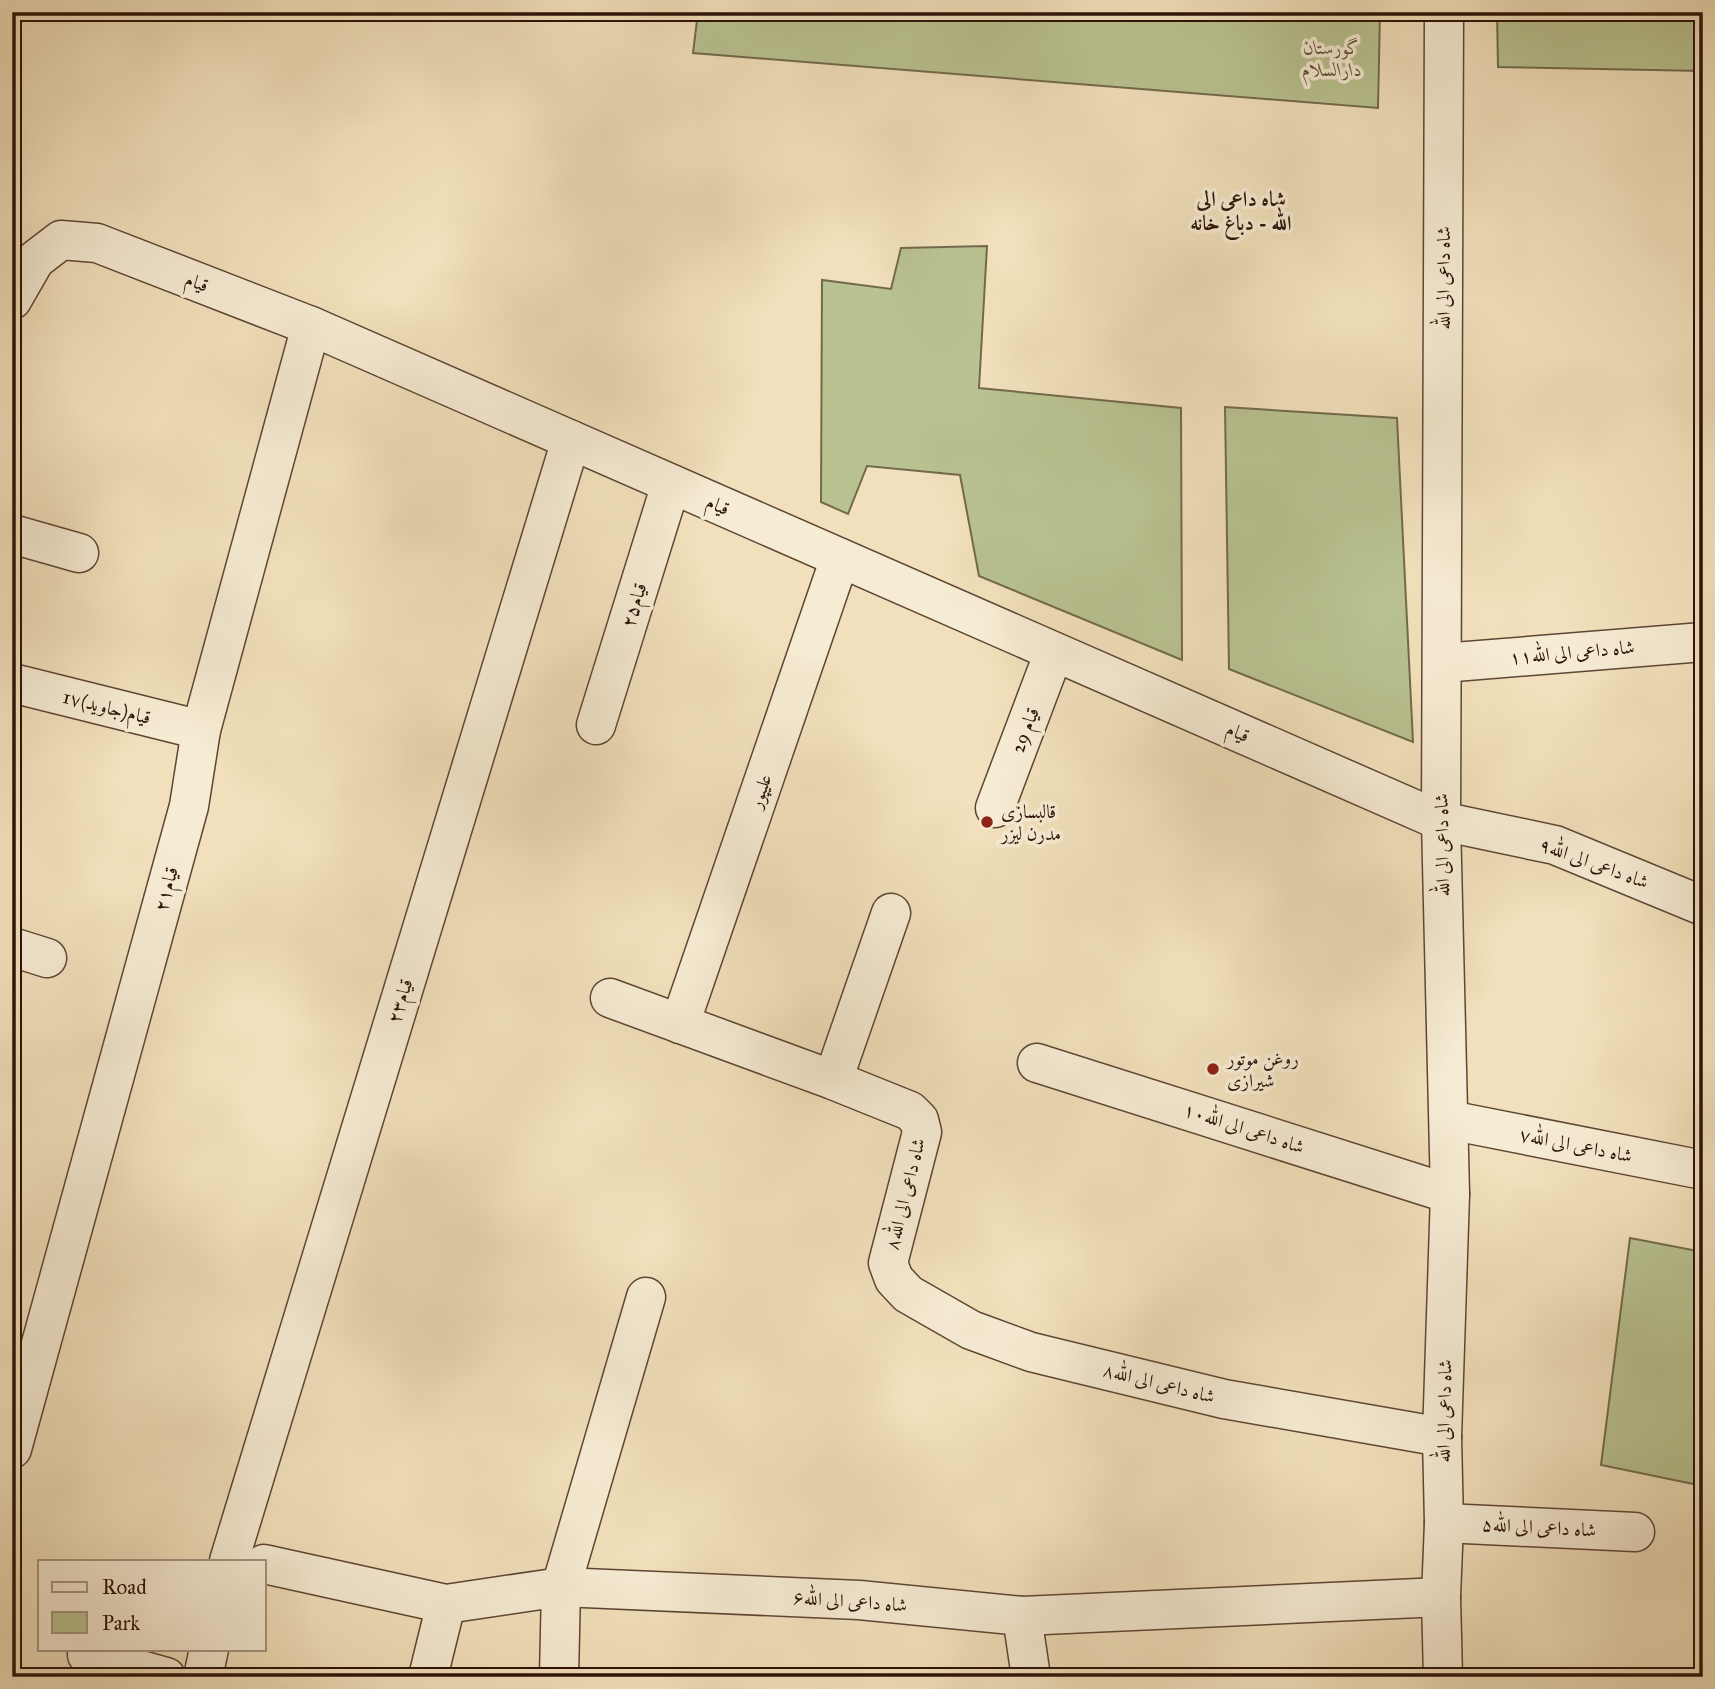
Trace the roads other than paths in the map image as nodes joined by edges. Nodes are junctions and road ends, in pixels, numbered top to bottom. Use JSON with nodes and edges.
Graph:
{"nodes":[{"id":1,"x":1444,"y":12,"type":"edge"},
{"id":2,"x":12,"y":300,"type":"edge"},
{"id":3,"x":311,"y":326,"type":"junction"},
{"id":4,"x":571,"y":440,"type":"junction"},
{"id":5,"x":671,"y":484,"type":"junction"},
{"id":6,"x":12,"y":534,"type":"edge"},
{"id":7,"x":79,"y":553,"type":"dead end"},
{"id":8,"x":840,"y":558,"type":"junction"},
{"id":9,"x":1703,"y":642,"type":"edge"},
{"id":10,"x":1055,"y":652,"type":"junction"},
{"id":11,"x":1442,"y":663,"type":"junction"},
{"id":12,"x":12,"y":683,"type":"edge"},
{"id":13,"x":596,"y":725,"type":"dead end"},
{"id":14,"x":201,"y":730,"type":"junction"},
{"id":15,"x":995,"y":808,"type":"dead end"},
{"id":16,"x":1441,"y":821,"type":"junction"},
{"id":17,"x":1703,"y":906,"type":"edge"},
{"id":18,"x":891,"y":913,"type":"dead end"},
{"id":19,"x":610,"y":998,"type":"dead end"},
{"id":20,"x":680,"y":1024,"type":"junction"},
{"id":21,"x":1037,"y":1063,"type":"dead end"},
{"id":22,"x":834,"y":1080,"type":"junction"},
{"id":23,"x":1449,"y":1120,"type":"junction"},
{"id":24,"x":1703,"y":1170,"type":"edge"},
{"id":25,"x":1450,"y":1194,"type":"junction"},
{"id":26,"x":894,"y":1279,"type":"joint"},
{"id":27,"x":646,"y":1297,"type":"dead end"},
{"id":28,"x":1442,"y":1437,"type":"junction"},
{"id":29,"x":12,"y":1449,"type":"edge"},
{"id":30,"x":1444,"y":1523,"type":"junction"},
{"id":31,"x":1635,"y":1532,"type":"dead end"},
{"id":32,"x":244,"y":1560,"type":"edge"},
{"id":33,"x":266,"y":1566,"type":"edge"},
{"id":34,"x":561,"y":1587,"type":"junction"},
{"id":35,"x":1441,"y":1597,"type":"junction"},
{"id":36,"x":446,"y":1604,"type":"junction"},
{"id":37,"x":1022,"y":1616,"type":"junction"},
{"id":38,"x":209,"y":1650,"type":"edge"},
{"id":39,"x":87,"y":1655,"type":"dead end"},
{"id":40,"x":166,"y":1677,"type":"edge"},
{"id":41,"x":203,"y":1677,"type":"edge"},
{"id":42,"x":428,"y":1677,"type":"edge"},
{"id":43,"x":559,"y":1677,"type":"edge"},
{"id":44,"x":1031,"y":1677,"type":"edge"},
{"id":45,"x":1443,"y":1677,"type":"edge"}],
"edges":[{"from":1,"to":11,"type":"street","name":"شاه داعی الی الله"},
{"from":2,"to":3,"type":"street","name":"قیام"},
{"from":3,"to":4,"type":"street","name":"قیام"},
{"from":3,"to":14,"type":"street","name":"قیام۲۱"},
{"from":4,"to":5,"type":"street","name":"قیام"},
{"from":4,"to":32,"type":"street","name":"قیام۲۳"},
{"from":5,"to":8,"type":"street","name":"قیام"},
{"from":5,"to":13,"type":"street","name":"قیام۲۵"},
{"from":6,"to":7,"type":"street"},
{"from":8,"to":10,"type":"street","name":"قیام"},
{"from":8,"to":20,"type":"street","name":"علیپور"},
{"from":9,"to":11,"type":"street","name":"شاه داعی الی الله۱۱"},
{"from":10,"to":15,"type":"street","name":"قیام 29"},
{"from":10,"to":16,"type":"street","name":"قیام"},
{"from":11,"to":16,"type":"street","name":"شاه داعی الی الله"},
{"from":12,"to":14,"type":"street","name":"قیام(جاوید)1۷"},
{"from":14,"to":29,"type":"street","name":"قیام۲۱"},
{"from":16,"to":17,"type":"street","name":"شاه داعی الی الله۹"},
{"from":16,"to":23,"type":"street","name":"شاه داعی الی الله"},
{"from":18,"to":22,"type":"street"},
{"from":19,"to":20,"type":"street"},
{"from":20,"to":22,"type":"street"},
{"from":21,"to":25,"type":"street","name":"شاه داعی الی الله۱۰"},
{"from":22,"to":26,"type":"street","name":"۸شاه داعی الی الله"},
{"from":23,"to":24,"type":"street","name":"شاه داعی الی الله۷"},
{"from":23,"to":25,"type":"street","name":"شاه داعی الی الله"},
{"from":25,"to":28,"type":"street","name":"شاه داعی الی الله"},
{"from":26,"to":28,"type":"street","name":"شاه داعی الی الله۸"},
{"from":27,"to":34,"type":"street"},
{"from":28,"to":30,"type":"street","name":"شاه داعی الی الله"},
{"from":30,"to":31,"type":"street","name":"شاه داعی الی الله۵"},
{"from":30,"to":35,"type":"street","name":"شاه داعی الی الله"},
{"from":33,"to":36,"type":"street","name":"شاه داعی الی الله۶"},
{"from":34,"to":36,"type":"street","name":"شاه داعی الی الله۶"},
{"from":34,"to":37,"type":"street","name":"شاه داعی الی الله۶"},
{"from":34,"to":43,"type":"street"},
{"from":35,"to":37,"type":"street","name":"شاه داعی الی الله۶"},
{"from":35,"to":45,"type":"street","name":"شاه داعی الی الله"},
{"from":36,"to":42,"type":"street"},
{"from":37,"to":44,"type":"street"},
{"from":38,"to":41,"type":"street"},
{"from":39,"to":40,"type":"street"}]}
